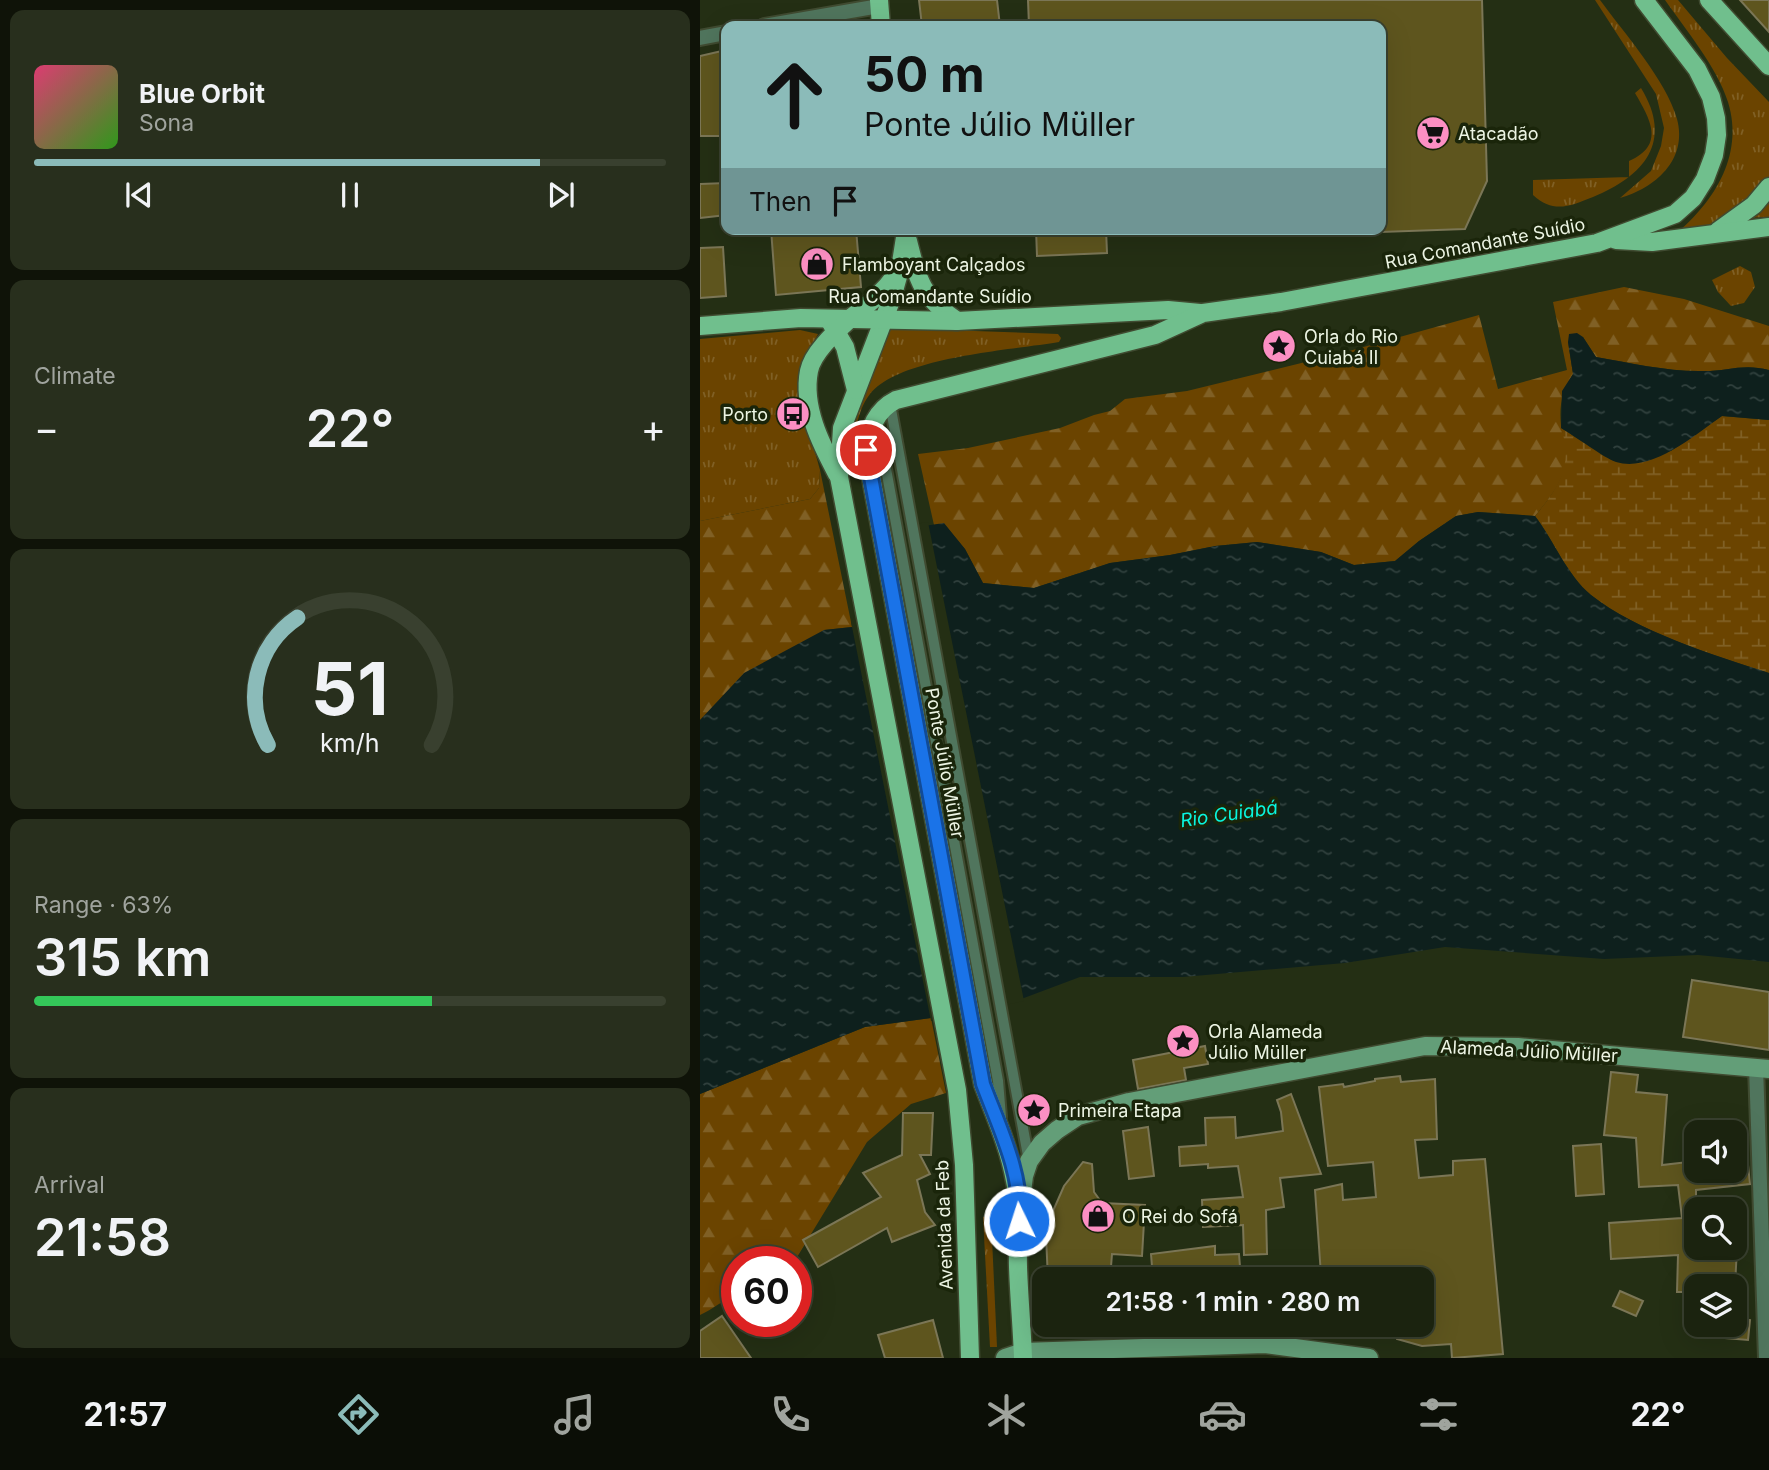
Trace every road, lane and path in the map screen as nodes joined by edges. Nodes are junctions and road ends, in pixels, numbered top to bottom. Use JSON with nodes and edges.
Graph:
{"nodes":[{"id":1,"x":1644,"y":0,"type":"edge"},
{"id":2,"x":1709,"y":0,"type":"edge"},
{"id":3,"x":879,"y":3,"type":"edge"},
{"id":4,"x":789,"y":21,"type":"edge"},
{"id":5,"x":881,"y":21,"type":"edge"},
{"id":6,"x":721,"y":34,"type":"edge"},
{"id":7,"x":700,"y":38,"type":"edge"},
{"id":8,"x":1769,"y":66,"type":"edge"},
{"id":9,"x":1769,"y":187,"type":"edge"},
{"id":10,"x":1769,"y":227,"type":"edge"},
{"id":11,"x":1715,"y":233,"type":"junction"},
{"id":12,"x":905,"y":235,"type":"edge"},
{"id":13,"x":907,"y":235,"type":"edge"},
{"id":14,"x":1609,"y":239,"type":"junction"},
{"id":15,"x":900,"y":269,"type":"junction"},
{"id":16,"x":1203,"y":313,"type":"junction"},
{"id":17,"x":852,"y":317,"type":"junction"},
{"id":18,"x":884,"y":318,"type":"junction"},
{"id":19,"x":957,"y":321,"type":"junction"},
{"id":20,"x":832,"y":324,"type":"junction"},
{"id":21,"x":700,"y":326,"type":"edge"},
{"id":22,"x":856,"y":390,"type":"junction"},
{"id":23,"x":890,"y":404,"type":"junction"},
{"id":24,"x":874,"y":449,"type":"joint"},
{"id":25,"x":839,"y":477,"type":"junction"},
{"id":26,"x":1762,"y":1068,"type":"edge"},
{"id":27,"x":1029,"y":1161,"type":"junction"},
{"id":28,"x":1020,"y":1211,"type":"junction"},
{"id":29,"x":1023,"y":1355,"type":"edge"},
{"id":30,"x":970,"y":1358,"type":"edge"},
{"id":31,"x":1005,"y":1358,"type":"edge"},
{"id":32,"x":1369,"y":1358,"type":"edge"},
{"id":33,"x":1766,"y":1358,"type":"edge"}],
"edges":[{"from":1,"to":14,"type":"main road"},
{"from":2,"to":8,"type":"main road"},
{"from":3,"to":4,"type":"street"},
{"from":3,"to":5,"type":"main road"},
{"from":6,"to":7,"type":"street"},
{"from":9,"to":11,"type":"main road"},
{"from":10,"to":11,"type":"main road"},
{"from":11,"to":14,"type":"main road"},
{"from":12,"to":15,"type":"main road"},
{"from":13,"to":19,"type":"main road"},
{"from":14,"to":16,"type":"main road","name":"Rua Comandante Suídio"},
{"from":15,"to":17,"type":"main road"},
{"from":15,"to":18,"type":"main road"},
{"from":16,"to":19,"type":"main road","name":"Rua Comandante Suídio"},
{"from":16,"to":23,"type":"main road","name":"Rua Comandante Suídio"},
{"from":17,"to":18,"type":"main road","name":"Rua Comandante Suídio"},
{"from":17,"to":20,"type":"main road","name":"Rua Comandante Suídio"},
{"from":18,"to":19,"type":"main road","name":"Rua Comandante Suídio"},
{"from":18,"to":22,"type":"main road"},
{"from":20,"to":21,"type":"main road","name":"Rua Comandante Suídio"},
{"from":20,"to":22,"type":"main road"},
{"from":20,"to":25,"type":"main road"},
{"from":22,"to":25,"type":"main road"},
{"from":23,"to":24,"type":"main road","name":"Rua Comandante Suídio"},
{"from":23,"to":27,"type":"street"},
{"from":24,"to":28,"type":"main road","name":"Ponte Júlio Müller"},
{"from":25,"to":30,"type":"main road","name":"Avenida da Feb"},
{"from":26,"to":27,"type":"main road","name":"Alameda Júlio Müller"},
{"from":26,"to":33,"type":"street"},
{"from":27,"to":28,"type":"main road","name":"Alameda Júlio Müller"},
{"from":28,"to":29,"type":"main road"},
{"from":29,"to":31,"type":"main road"},
{"from":29,"to":32,"type":"main road"}]}
